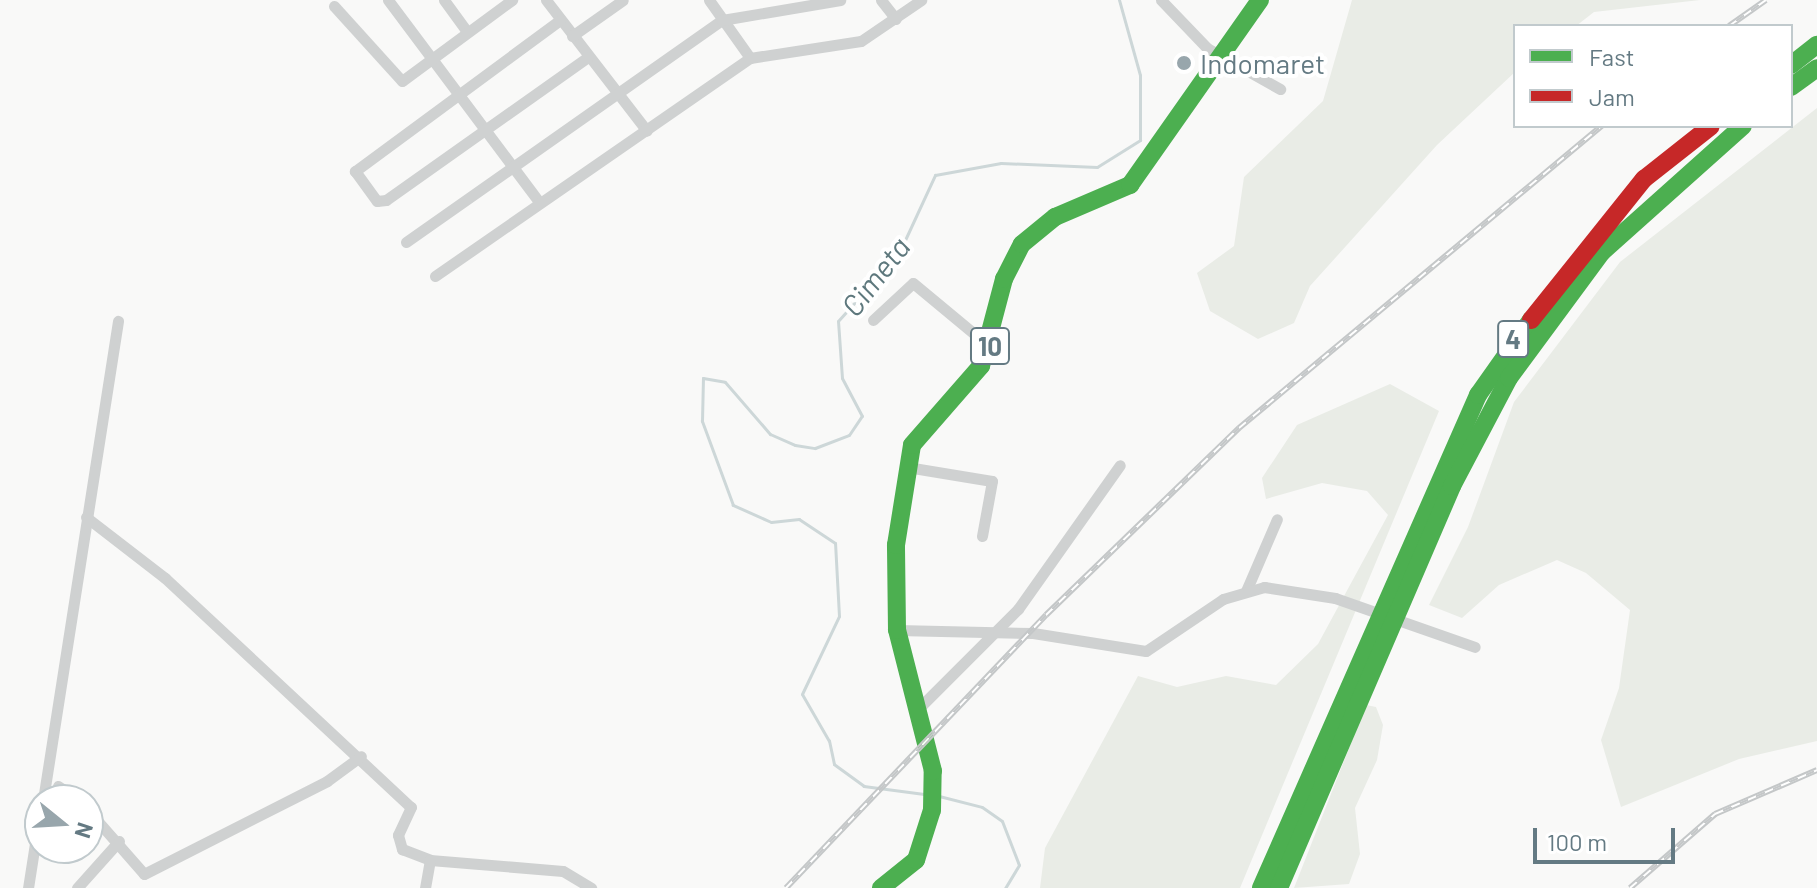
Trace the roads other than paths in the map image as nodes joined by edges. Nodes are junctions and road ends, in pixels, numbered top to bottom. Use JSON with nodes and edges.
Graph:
{"nodes":[{"id":1,"x":388,"y":0,"type":"edge"},
{"id":2,"x":444,"y":0,"type":"edge"},
{"id":3,"x":546,"y":0,"type":"edge"},
{"id":4,"x":623,"y":0,"type":"edge"},
{"id":5,"x":709,"y":0,"type":"edge"},
{"id":6,"x":840,"y":0,"type":"edge"},
{"id":7,"x":881,"y":0,"type":"edge"},
{"id":8,"x":921,"y":0,"type":"edge"},
{"id":9,"x":1161,"y":0,"type":"edge"},
{"id":10,"x":1260,"y":0,"type":"edge"},
{"id":11,"x":503,"y":3,"type":"edge"},
{"id":12,"x":334,"y":6,"type":"dead end"},
{"id":13,"x":896,"y":19,"type":"junction"},
{"id":14,"x":560,"y":20,"type":"junction"},
{"id":15,"x":722,"y":20,"type":"junction"},
{"id":16,"x":467,"y":32,"type":"junction"},
{"id":17,"x":572,"y":36,"type":"junction"},
{"id":18,"x":1817,"y":45,"type":"edge"},
{"id":19,"x":1221,"y":56,"type":"junction"},
{"id":20,"x":588,"y":57,"type":"junction"},
{"id":21,"x":434,"y":58,"type":"junction"},
{"id":22,"x":750,"y":58,"type":"junction"},
{"id":23,"x":1793,"y":63,"type":"edge"},
{"id":24,"x":1817,"y":68,"type":"edge"},
{"id":25,"x":1793,"y":86,"type":"edge"},
{"id":26,"x":1280,"y":89,"type":"dead end"},
{"id":27,"x":459,"y":93,"type":"junction"},
{"id":28,"x":617,"y":93,"type":"junction"},
{"id":29,"x":485,"y":126,"type":"junction"},
{"id":30,"x":1708,"y":128,"type":"edge"},
{"id":31,"x":1741,"y":128,"type":"edge"},
{"id":32,"x":647,"y":131,"type":"junction"},
{"id":33,"x":511,"y":163,"type":"junction"},
{"id":34,"x":539,"y":202,"type":"junction"},
{"id":35,"x":406,"y":242,"type":"dead end"},
{"id":36,"x":435,"y":276,"type":"dead end"},
{"id":37,"x":873,"y":320,"type":"dead end"},
{"id":38,"x":118,"y":321,"type":"dead end"},
{"id":39,"x":990,"y":346,"type":"junction"},
{"id":40,"x":1120,"y":465,"type":"dead end"},
{"id":41,"x":906,"y":467,"type":"junction"},
{"id":42,"x":86,"y":517,"type":"junction"},
{"id":43,"x":1277,"y":519,"type":"dead end"},
{"id":44,"x":982,"y":536,"type":"dead end"},
{"id":45,"x":1246,"y":591,"type":"junction"},
{"id":46,"x":897,"y":630,"type":"junction"},
{"id":47,"x":995,"y":632,"type":"junction"},
{"id":48,"x":1475,"y":647,"type":"dead end"},
{"id":49,"x":917,"y":711,"type":"junction"},
{"id":50,"x":361,"y":756,"type":"junction"},
{"id":51,"x":45,"y":784,"type":"edge"},
{"id":52,"x":104,"y":826,"type":"edge"},
{"id":53,"x":119,"y":841,"type":"junction"},
{"id":54,"x":430,"y":860,"type":"junction"},
{"id":55,"x":32,"y":864,"type":"edge"},
{"id":56,"x":28,"y":888,"type":"edge"},
{"id":57,"x":77,"y":888,"type":"edge"},
{"id":58,"x":425,"y":888,"type":"edge"},
{"id":59,"x":591,"y":888,"type":"edge"},
{"id":60,"x":881,"y":888,"type":"edge"},
{"id":61,"x":1261,"y":888,"type":"edge"},
{"id":62,"x":1279,"y":888,"type":"edge"}],
"edges":[{"from":1,"to":21,"type":"street"},
{"from":2,"to":16,"type":"street"},
{"from":3,"to":14,"type":"street"},
{"from":4,"to":17,"type":"street"},
{"from":5,"to":15,"type":"street"},
{"from":6,"to":15,"type":"street"},
{"from":7,"to":13,"type":"street"},
{"from":8,"to":13,"type":"street"},
{"from":9,"to":19,"type":"street"},
{"from":10,"to":19,"type":"highway","number":"10"},
{"from":11,"to":16,"type":"street"},
{"from":12,"to":21,"type":"street"},
{"from":13,"to":22,"type":"street"},
{"from":14,"to":17,"type":"street"},
{"from":14,"to":27,"type":"street"},
{"from":15,"to":22,"type":"street"},
{"from":15,"to":28,"type":"street"},
{"from":16,"to":21,"type":"street"},
{"from":17,"to":20,"type":"street"},
{"from":18,"to":23,"type":"highway"},
{"from":19,"to":26,"type":"street"},
{"from":19,"to":39,"type":"highway","number":"10"},
{"from":20,"to":28,"type":"street"},
{"from":20,"to":29,"type":"street"},
{"from":21,"to":27,"type":"street"},
{"from":22,"to":32,"type":"street"},
{"from":24,"to":25,"type":"highway"},
{"from":27,"to":29,"type":"street"},
{"from":27,"to":29,"type":"street"},
{"from":28,"to":32,"type":"street"},
{"from":28,"to":33,"type":"street"},
{"from":29,"to":33,"type":"street"},
{"from":30,"to":61,"type":"highway","number":"4"},
{"from":31,"to":62,"type":"highway","number":"4"},
{"from":32,"to":34,"type":"street"},
{"from":33,"to":34,"type":"street"},
{"from":33,"to":35,"type":"street"},
{"from":34,"to":36,"type":"street"},
{"from":37,"to":39,"type":"street"},
{"from":38,"to":42,"type":"street"},
{"from":39,"to":41,"type":"highway","number":"10"},
{"from":40,"to":47,"type":"street"},
{"from":41,"to":44,"type":"street"},
{"from":41,"to":46,"type":"highway","number":"10"},
{"from":42,"to":50,"type":"street"},
{"from":42,"to":51,"type":"street"},
{"from":43,"to":45,"type":"street"},
{"from":45,"to":47,"type":"street"},
{"from":45,"to":48,"type":"street"},
{"from":46,"to":47,"type":"street"},
{"from":46,"to":49,"type":"highway","number":"10"},
{"from":47,"to":49,"type":"street"},
{"from":49,"to":60,"type":"highway","number":"10"},
{"from":50,"to":53,"type":"street"},
{"from":50,"to":54,"type":"street"},
{"from":52,"to":53,"type":"street"},
{"from":53,"to":57,"type":"street"},
{"from":54,"to":58,"type":"street"},
{"from":54,"to":59,"type":"street"},
{"from":55,"to":56,"type":"street"}]}
